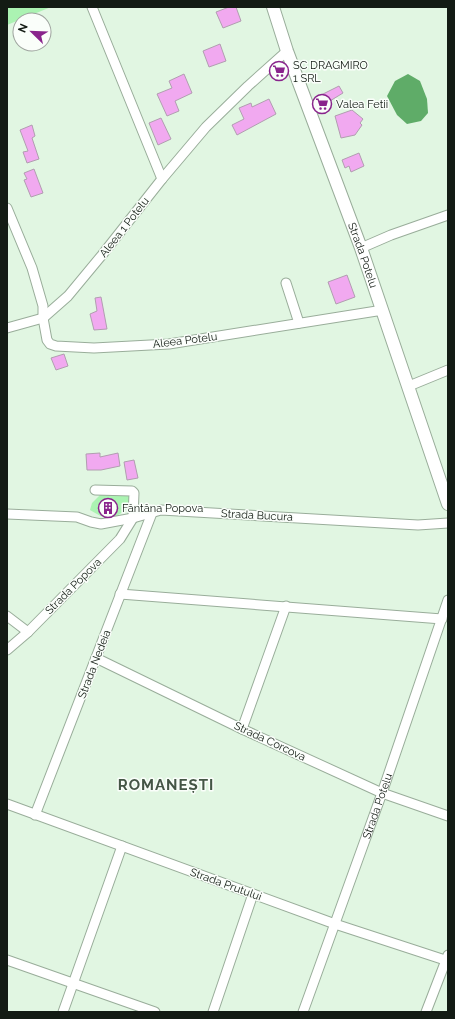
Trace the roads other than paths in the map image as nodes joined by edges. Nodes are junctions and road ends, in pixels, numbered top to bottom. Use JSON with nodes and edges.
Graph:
{"nodes":[{"id":1,"x":92,"y":7,"type":"edge"},
{"id":2,"x":273,"y":7,"type":"edge"},
{"id":3,"x":287,"y":51,"type":"junction"},
{"id":4,"x":162,"y":179,"type":"junction"},
{"id":5,"x":7,"y":208,"type":"edge"},
{"id":6,"x":448,"y":215,"type":"edge"},
{"id":7,"x":361,"y":248,"type":"junction"},
{"id":8,"x":286,"y":283,"type":"dead end"},
{"id":9,"x":383,"y":310,"type":"junction"},
{"id":10,"x":43,"y":318,"type":"junction"},
{"id":11,"x":299,"y":323,"type":"junction"},
{"id":12,"x":7,"y":328,"type":"edge"},
{"id":13,"x":448,"y":370,"type":"edge"},
{"id":14,"x":409,"y":386,"type":"junction"},
{"id":15,"x":94,"y":490,"type":"dead end"},
{"id":16,"x":448,"y":504,"type":"edge"},
{"id":17,"x":152,"y":513,"type":"junction"},
{"id":18,"x":7,"y":514,"type":"edge"},
{"id":19,"x":133,"y":518,"type":"junction"},
{"id":20,"x":448,"y":523,"type":"edge"},
{"id":21,"x":120,"y":594,"type":"junction"},
{"id":22,"x":448,"y":600,"type":"edge"},
{"id":23,"x":286,"y":606,"type":"junction"},
{"id":24,"x":7,"y":616,"type":"edge"},
{"id":25,"x":442,"y":619,"type":"junction"},
{"id":26,"x":28,"y":632,"type":"junction"},
{"id":27,"x":7,"y":650,"type":"edge"},
{"id":28,"x":96,"y":658,"type":"junction"},
{"id":29,"x":242,"y":729,"type":"junction"},
{"id":30,"x":382,"y":793,"type":"junction"},
{"id":31,"x":7,"y":804,"type":"edge"},
{"id":32,"x":35,"y":815,"type":"junction"},
{"id":33,"x":448,"y":816,"type":"edge"},
{"id":34,"x":122,"y":846,"type":"junction"},
{"id":35,"x":253,"y":894,"type":"junction"},
{"id":36,"x":335,"y":924,"type":"junction"},
{"id":37,"x":447,"y":959,"type":"edge"},
{"id":38,"x":7,"y":960,"type":"edge"},
{"id":39,"x":73,"y":984,"type":"junction"},
{"id":40,"x":63,"y":1012,"type":"edge"},
{"id":41,"x":155,"y":1012,"type":"edge"},
{"id":42,"x":213,"y":1012,"type":"edge"},
{"id":43,"x":303,"y":1012,"type":"edge"},
{"id":44,"x":426,"y":1012,"type":"edge"}],
"edges":[{"from":1,"to":4,"type":"street"},
{"from":2,"to":3,"type":"main road","name":"Strada Potelu"},
{"from":3,"to":4,"type":"street","name":"Aleea 1 Potelu"},
{"from":3,"to":7,"type":"main road","name":"Strada Potelu"},
{"from":4,"to":10,"type":"street","name":"Aleea 1 Potelu"},
{"from":5,"to":10,"type":"street"},
{"from":6,"to":7,"type":"street"},
{"from":7,"to":9,"type":"main road","name":"Strada Potelu"},
{"from":8,"to":11,"type":"street"},
{"from":9,"to":11,"type":"street","name":"Aleea Potelu"},
{"from":9,"to":14,"type":"main road","name":"Strada Potelu"},
{"from":10,"to":11,"type":"street","name":"Aleea Potelu"},
{"from":10,"to":12,"type":"street"},
{"from":13,"to":14,"type":"street"},
{"from":14,"to":16,"type":"main road","name":"Strada Potelu"},
{"from":15,"to":19,"type":"street"},
{"from":17,"to":19,"type":"street","name":"Strada Bucura"},
{"from":17,"to":20,"type":"street","name":"Strada Bucura"},
{"from":17,"to":21,"type":"street","name":"Strada Nedeia"},
{"from":18,"to":19,"type":"street","name":"Strada Bucura"},
{"from":19,"to":26,"type":"street","name":"Strada Popova"},
{"from":21,"to":23,"type":"street"},
{"from":21,"to":28,"type":"street","name":"Strada Nedeia"},
{"from":22,"to":25,"type":"street","name":"Strada Potelu"},
{"from":23,"to":25,"type":"street"},
{"from":23,"to":29,"type":"street"},
{"from":24,"to":26,"type":"street"},
{"from":25,"to":30,"type":"street","name":"Strada Potelu"},
{"from":26,"to":27,"type":"street","name":"Strada Popova"},
{"from":28,"to":29,"type":"street","name":"Strada Corcova"},
{"from":28,"to":32,"type":"street","name":"Strada Nedeia"},
{"from":29,"to":30,"type":"street","name":"Strada Corcova"},
{"from":30,"to":33,"type":"street","name":"Strada Corcova"},
{"from":30,"to":36,"type":"street","name":"Strada Potelu"},
{"from":31,"to":32,"type":"street","name":"Strada Prutului"},
{"from":32,"to":34,"type":"street","name":"Strada Prutului"},
{"from":34,"to":35,"type":"street","name":"Strada Prutului"},
{"from":34,"to":39,"type":"street"},
{"from":35,"to":36,"type":"street","name":"Strada Prutului"},
{"from":35,"to":42,"type":"street"},
{"from":36,"to":37,"type":"street","name":"Strada Prutului"},
{"from":36,"to":43,"type":"street","name":"Strada Potelu"},
{"from":37,"to":44,"type":"street"},
{"from":38,"to":39,"type":"street"},
{"from":39,"to":40,"type":"street"},
{"from":39,"to":41,"type":"street"}]}
